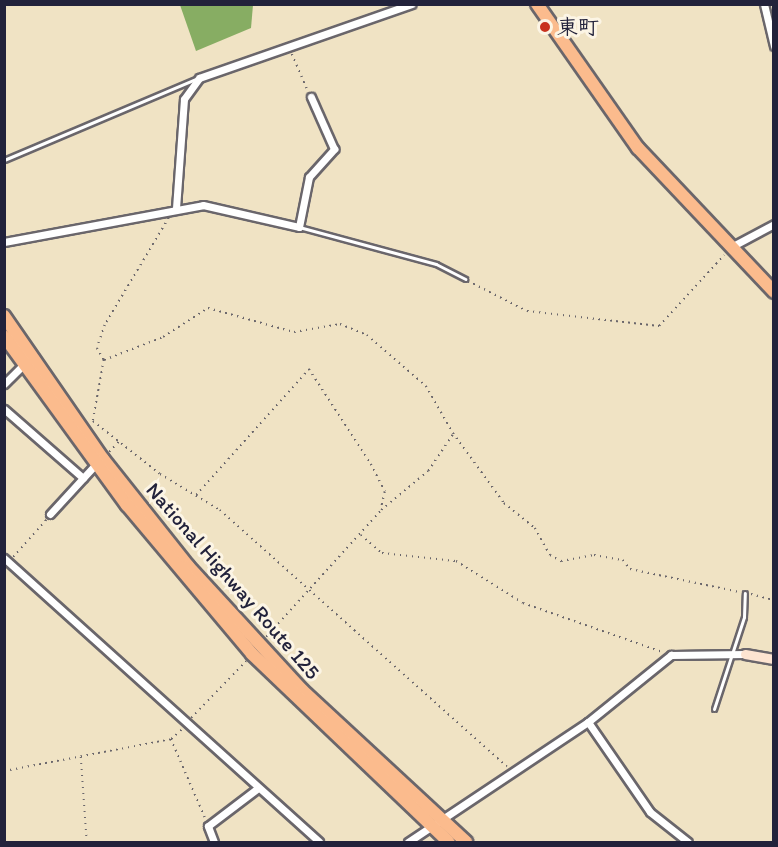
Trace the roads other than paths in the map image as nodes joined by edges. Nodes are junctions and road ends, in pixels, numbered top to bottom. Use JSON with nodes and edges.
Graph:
{"nodes":[{"id":1,"x":412,"y":4,"type":"edge"},
{"id":2,"x":537,"y":4,"type":"edge"},
{"id":3,"x":764,"y":4,"type":"edge"},
{"id":4,"x":774,"y":46,"type":"edge"},
{"id":5,"x":199,"y":78,"type":"junction"},
{"id":6,"x":311,"y":97,"type":"road end"},
{"id":7,"x":4,"y":160,"type":"edge"},
{"id":8,"x":176,"y":208,"type":"junction"},
{"id":9,"x":774,"y":224,"type":"edge"},
{"id":10,"x":298,"y":227,"type":"junction"},
{"id":11,"x":4,"y":242,"type":"edge"},
{"id":12,"x":729,"y":250,"type":"junction"},
{"id":13,"x":465,"y":279,"type":"road end"},
{"id":14,"x":774,"y":292,"type":"edge"},
{"id":15,"x":4,"y":316,"type":"edge"},
{"id":16,"x":4,"y":336,"type":"edge"},
{"id":17,"x":23,"y":365,"type":"junction"},
{"id":18,"x":4,"y":384,"type":"edge"},
{"id":19,"x":4,"y":409,"type":"edge"},
{"id":20,"x":99,"y":462,"type":"junction"},
{"id":21,"x":83,"y":478,"type":"junction"},
{"id":22,"x":50,"y":514,"type":"road end"},
{"id":23,"x":7,"y":560,"type":"edge"},
{"id":24,"x":745,"y":593,"type":"road end"},
{"id":25,"x":732,"y":654,"type":"junction"},
{"id":26,"x":745,"y":654,"type":"joint"},
{"id":27,"x":774,"y":659,"type":"edge"},
{"id":28,"x":714,"y":709,"type":"dead end"},
{"id":29,"x":588,"y":722,"type":"junction"},
{"id":30,"x":258,"y":788,"type":"junction"},
{"id":31,"x":435,"y":822,"type":"junction"},
{"id":32,"x":213,"y":843,"type":"edge"},
{"id":33,"x":319,"y":843,"type":"edge"},
{"id":34,"x":408,"y":843,"type":"edge"},
{"id":35,"x":449,"y":843,"type":"edge"},
{"id":36,"x":466,"y":843,"type":"edge"},
{"id":37,"x":688,"y":843,"type":"edge"}],
"edges":[{"from":1,"to":5,"type":"street"},
{"from":2,"to":12,"type":"highway"},
{"from":3,"to":4,"type":"street"},
{"from":5,"to":7,"type":"lane"},
{"from":5,"to":8,"type":"street"},
{"from":6,"to":10,"type":"street"},
{"from":8,"to":10,"type":"street"},
{"from":8,"to":11,"type":"street"},
{"from":9,"to":12,"type":"street"},
{"from":10,"to":13,"type":"lane"},
{"from":12,"to":14,"type":"highway"},
{"from":15,"to":20,"type":"highway","name":"National Highway Route 125"},
{"from":16,"to":17,"type":"highway","name":"National Highway Route 125"},
{"from":17,"to":18,"type":"street"},
{"from":17,"to":20,"type":"highway","name":"National Highway Route 125"},
{"from":19,"to":21,"type":"street"},
{"from":20,"to":21,"type":"street"},
{"from":20,"to":31,"type":"highway","name":"National Highway Route 125"},
{"from":20,"to":31,"type":"highway","name":"National Highway Route 125"},
{"from":21,"to":22,"type":"street"},
{"from":23,"to":30,"type":"street"},
{"from":24,"to":25,"type":"lane"},
{"from":25,"to":26,"type":"street"},
{"from":25,"to":28,"type":"lane"},
{"from":25,"to":29,"type":"street"},
{"from":26,"to":27,"type":"street"},
{"from":29,"to":31,"type":"street"},
{"from":29,"to":37,"type":"street"},
{"from":30,"to":32,"type":"street"},
{"from":30,"to":33,"type":"street"},
{"from":31,"to":34,"type":"street"},
{"from":31,"to":35,"type":"highway","name":"National Highway Route 125"},
{"from":31,"to":36,"type":"highway","name":"National Highway Route 125"}]}
